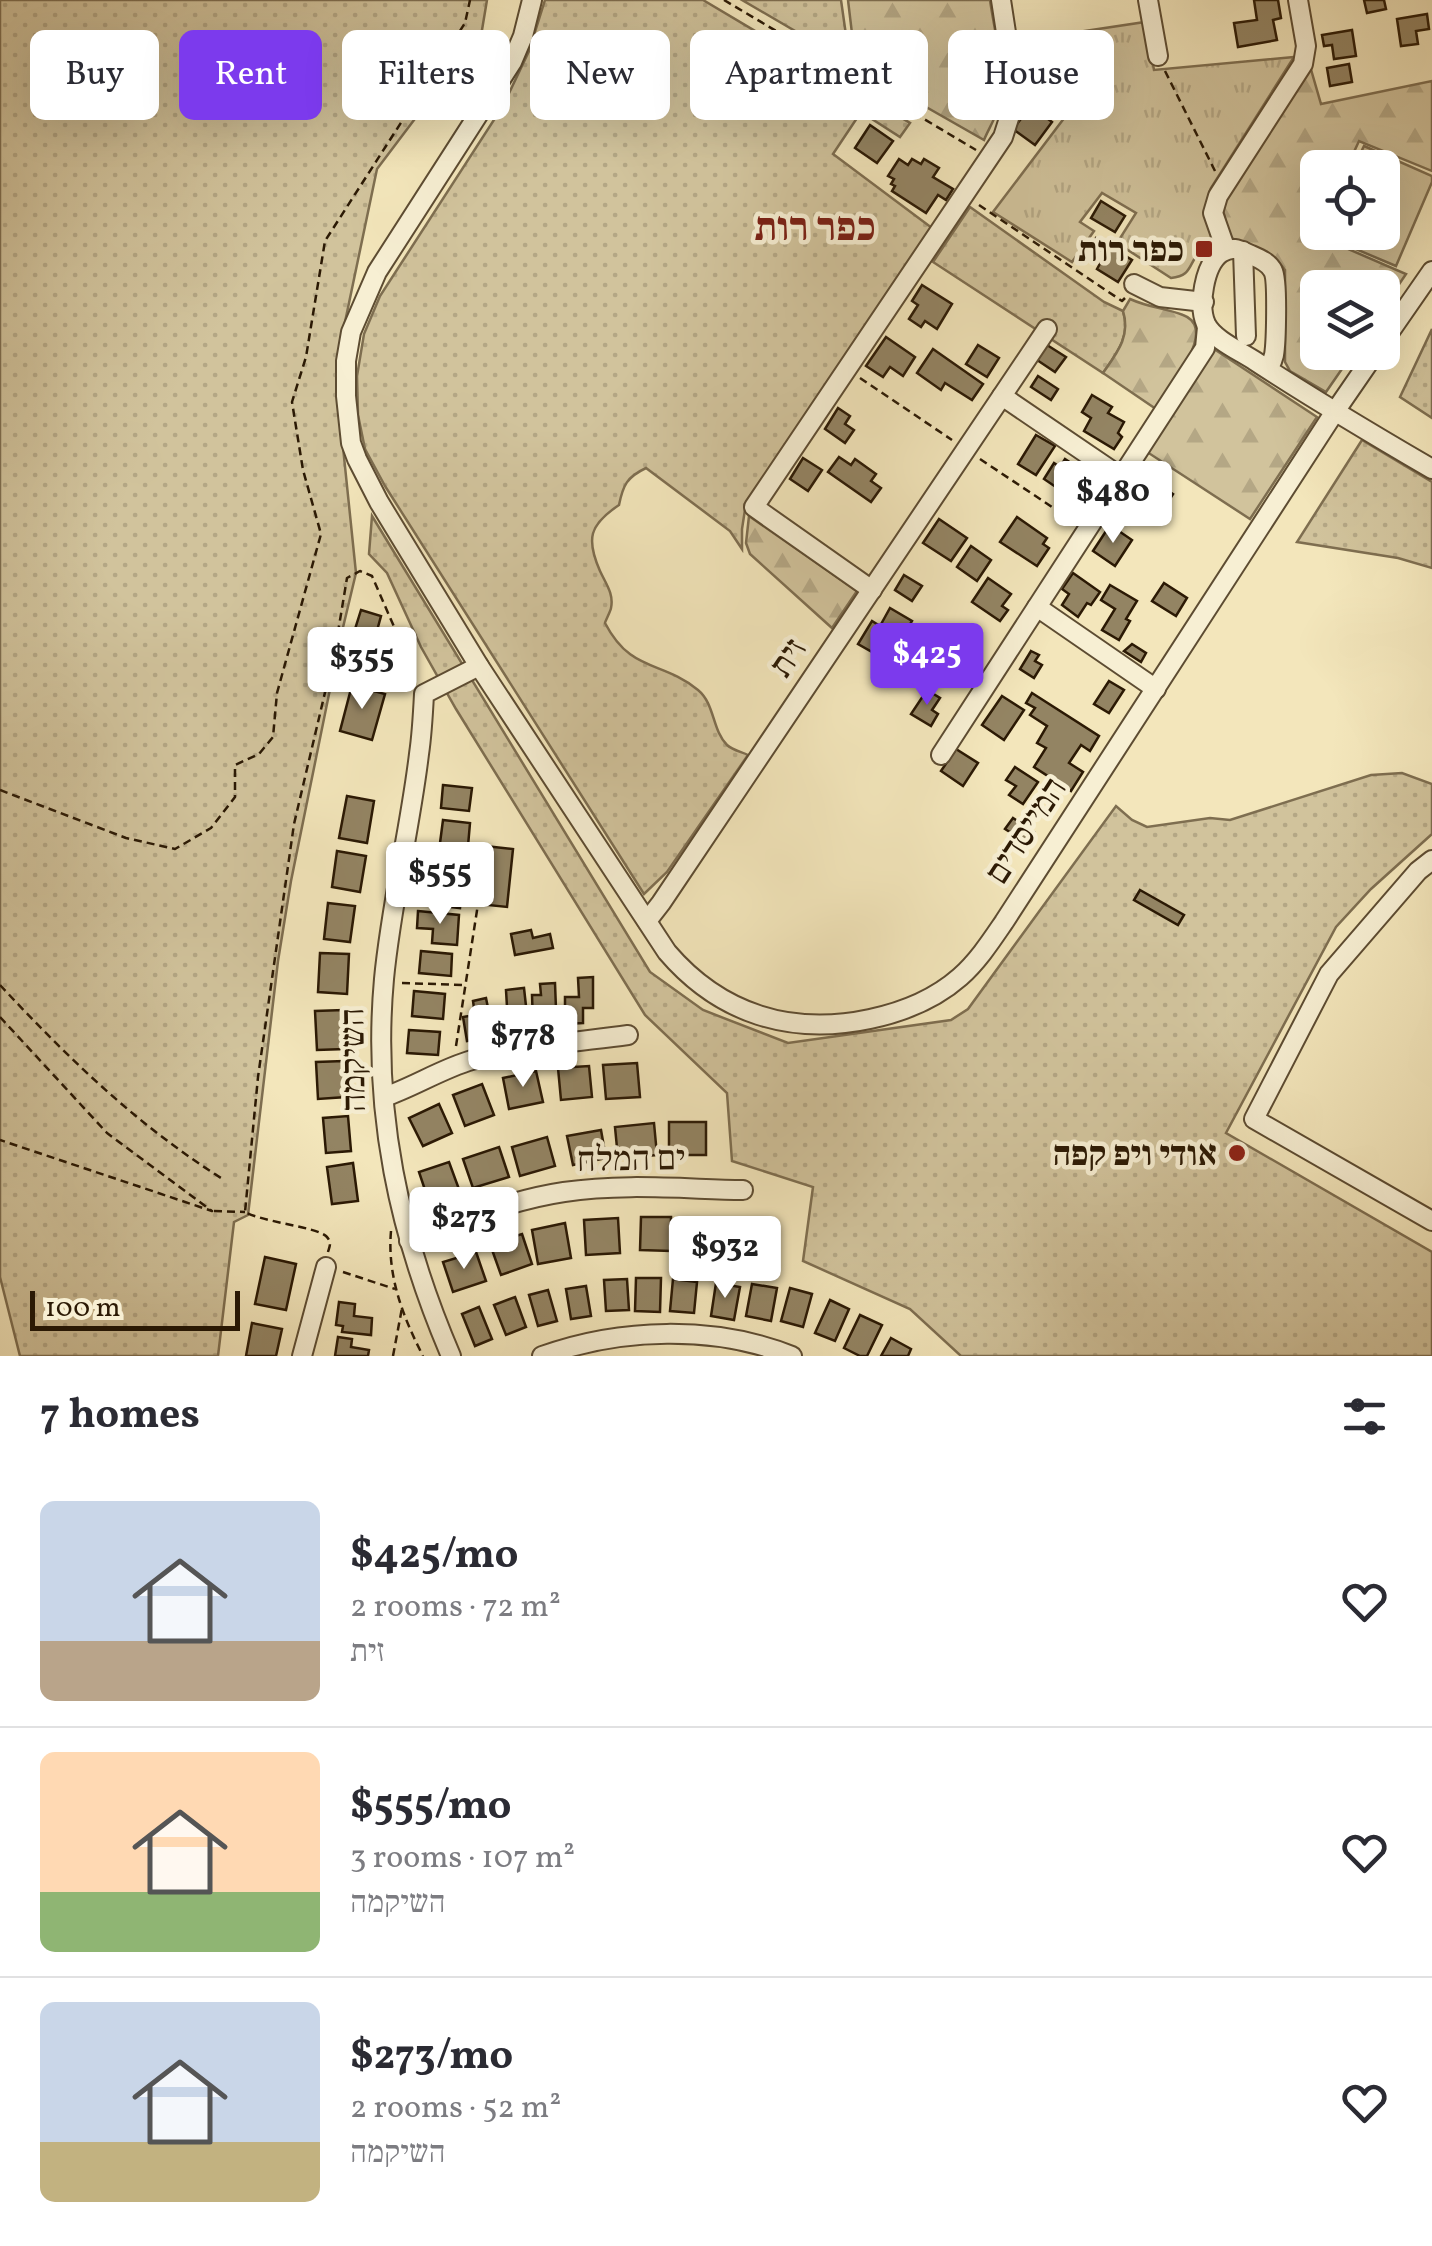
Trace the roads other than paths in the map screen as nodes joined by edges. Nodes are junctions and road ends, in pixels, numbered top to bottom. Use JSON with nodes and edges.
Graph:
{"nodes":[{"id":1,"x":532,"y":0,"type":"edge"},
{"id":2,"x":1001,"y":0,"type":"edge"},
{"id":3,"x":1148,"y":0,"type":"edge"},
{"id":4,"x":1298,"y":0,"type":"edge"},
{"id":5,"x":1158,"y":56,"type":"road end"},
{"id":6,"x":1234,"y":250,"type":"junction"},
{"id":7,"x":1432,"y":271,"type":"edge"},
{"id":8,"x":1134,"y":284,"type":"road end"},
{"id":9,"x":1204,"y":302,"type":"junction"},
{"id":10,"x":1400,"y":316,"type":"edge"},
{"id":11,"x":1207,"y":327,"type":"junction"},
{"id":12,"x":1047,"y":329,"type":"dead end"},
{"id":13,"x":1246,"y":336,"type":"dead end"},
{"id":14,"x":1268,"y":369,"type":"junction"},
{"id":15,"x":1363,"y":370,"type":"edge"},
{"id":16,"x":1002,"y":396,"type":"junction"},
{"id":17,"x":1334,"y":412,"type":"junction"},
{"id":18,"x":1432,"y":469,"type":"edge"},
{"id":19,"x":1121,"y":478,"type":"junction"},
{"id":20,"x":872,"y":590,"type":"junction"},
{"id":21,"x":1037,"y":607,"type":"junction"},
{"id":22,"x":479,"y":666,"type":"junction"},
{"id":23,"x":1156,"y":688,"type":"junction"},
{"id":24,"x":941,"y":755,"type":"dead end"},
{"id":25,"x":1432,"y":860,"type":"edge"},
{"id":26,"x":646,"y":921,"type":"junction"},
{"id":27,"x":628,"y":1036,"type":"dead end"},
{"id":28,"x":384,"y":1096,"type":"junction"},
{"id":29,"x":743,"y":1190,"type":"dead end"},
{"id":30,"x":1432,"y":1222,"type":"edge"},
{"id":31,"x":409,"y":1241,"type":"junction"},
{"id":32,"x":326,"y":1267,"type":"road end"},
{"id":33,"x":302,"y":1356,"type":"edge"},
{"id":34,"x":452,"y":1356,"type":"edge"},
{"id":35,"x":542,"y":1356,"type":"edge"},
{"id":36,"x":792,"y":1356,"type":"edge"}],
"edges":[{"from":1,"to":22,"type":"street","name":"המייסדים"},
{"from":2,"to":20,"type":"street"},
{"from":3,"to":5,"type":"street"},
{"from":4,"to":6,"type":"street"},
{"from":6,"to":9,"type":"street"},
{"from":6,"to":13,"type":"street"},
{"from":6,"to":14,"type":"street"},
{"from":7,"to":10,"type":"street"},
{"from":8,"to":9,"type":"street"},
{"from":9,"to":11,"type":"street"},
{"from":11,"to":14,"type":"street"},
{"from":11,"to":19,"type":"street"},
{"from":12,"to":16,"type":"street","name":"זית"},
{"from":14,"to":17,"type":"street"},
{"from":15,"to":17,"type":"street","name":"המייסדים"},
{"from":16,"to":19,"type":"street"},
{"from":16,"to":20,"type":"street","name":"זית"},
{"from":17,"to":18,"type":"street"},
{"from":17,"to":23,"type":"street","name":"המייסדים"},
{"from":19,"to":21,"type":"street"},
{"from":20,"to":26,"type":"street","name":"זית"},
{"from":21,"to":23,"type":"street"},
{"from":21,"to":24,"type":"street"},
{"from":22,"to":26,"type":"street","name":"המייסדים"},
{"from":22,"to":28,"type":"street","name":"השיקמה"},
{"from":23,"to":26,"type":"street","name":"המייסדים"},
{"from":25,"to":30,"type":"street"},
{"from":27,"to":28,"type":"street"},
{"from":28,"to":31,"type":"street","name":"השיקמה"},
{"from":29,"to":31,"type":"street","name":"ים המלח"},
{"from":31,"to":34,"type":"street","name":"השיקמה"},
{"from":32,"to":33,"type":"street"},
{"from":35,"to":36,"type":"street"}]}
